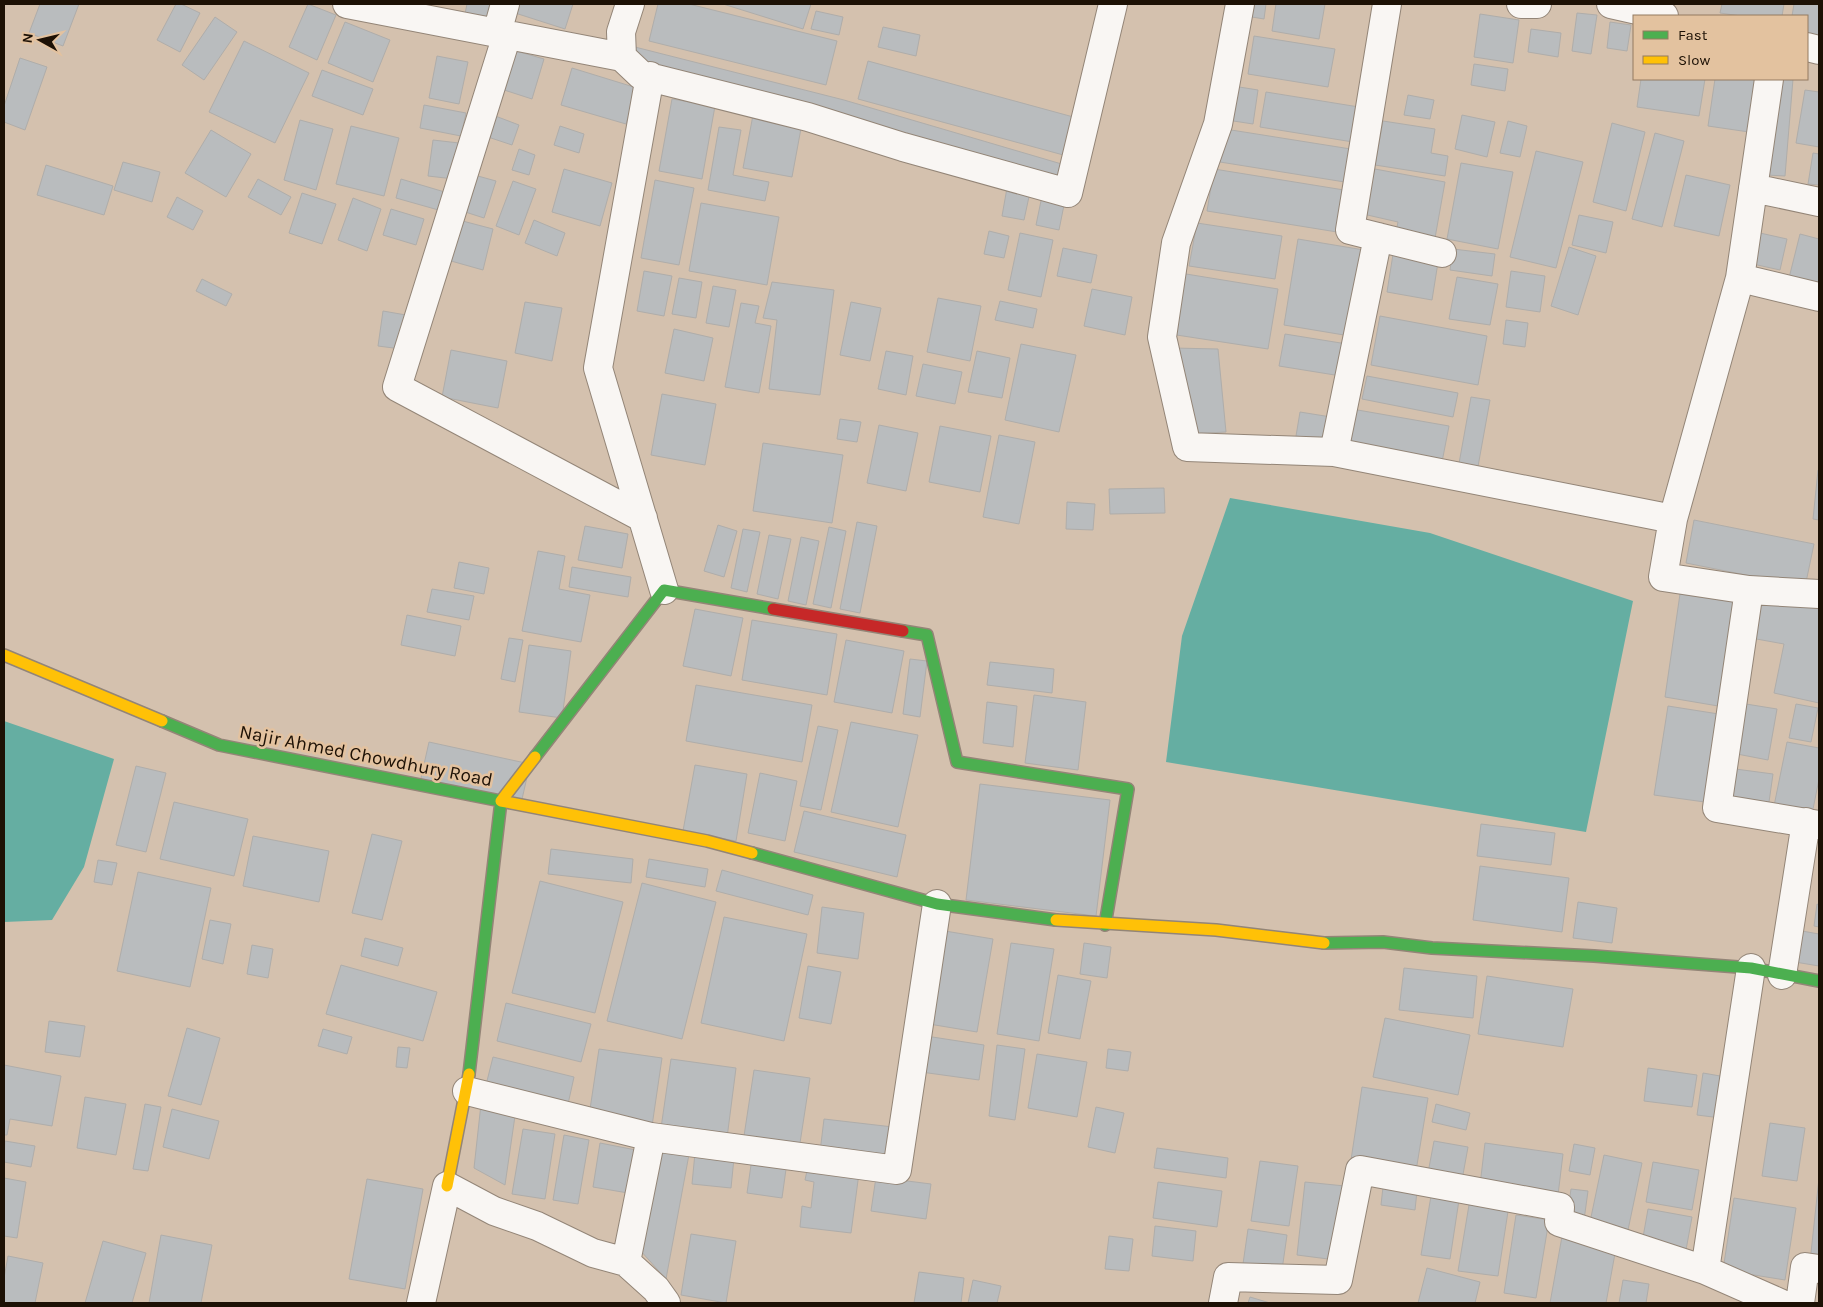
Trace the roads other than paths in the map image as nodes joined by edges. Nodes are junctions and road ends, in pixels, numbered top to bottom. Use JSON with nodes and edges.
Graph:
{"nodes":[{"id":1,"x":347,"y":4,"type":"edge"},
{"id":2,"x":505,"y":4,"type":"edge"},
{"id":3,"x":630,"y":4,"type":"edge"},
{"id":4,"x":1113,"y":4,"type":"edge"},
{"id":5,"x":1240,"y":4,"type":"edge"},
{"id":6,"x":1387,"y":4,"type":"edge"},
{"id":7,"x":1521,"y":4,"type":"edge"},
{"id":8,"x":1537,"y":4,"type":"edge"},
{"id":9,"x":1611,"y":4,"type":"edge"},
{"id":10,"x":1660,"y":15,"type":"edge"},
{"id":11,"x":502,"y":34,"type":"junction"},
{"id":12,"x":622,"y":57,"type":"junction"},
{"id":13,"x":650,"y":76,"type":"junction"},
{"id":14,"x":1769,"y":80,"type":"edge"},
{"id":15,"x":1753,"y":188,"type":"junction"},
{"id":16,"x":1819,"y":202,"type":"edge"},
{"id":17,"x":1378,"y":237,"type":"junction"},
{"id":18,"x":1442,"y":253,"type":"dead end"},
{"id":19,"x":1740,"y":278,"type":"junction"},
{"id":20,"x":1819,"y":297,"type":"edge"},
{"id":21,"x":1334,"y":452,"type":"junction"},
{"id":22,"x":642,"y":518,"type":"junction"},
{"id":23,"x":1673,"y":519,"type":"junction"},
{"id":24,"x":664,"y":590,"type":"junction"},
{"id":25,"x":1749,"y":590,"type":"junction"},
{"id":26,"x":1819,"y":594,"type":"edge"},
{"id":27,"x":4,"y":655,"type":"edge"},
{"id":28,"x":501,"y":801,"type":"junction"},
{"id":29,"x":1813,"y":823,"type":"edge"},
{"id":30,"x":937,"y":904,"type":"junction"},
{"id":31,"x":1105,"y":925,"type":"junction"},
{"id":32,"x":1751,"y":968,"type":"junction"},
{"id":33,"x":1782,"y":975,"type":"junction"},
{"id":34,"x":1819,"y":981,"type":"edge"},
{"id":35,"x":467,"y":1091,"type":"junction"},
{"id":36,"x":652,"y":1137,"type":"junction"},
{"id":37,"x":447,"y":1186,"type":"junction"},
{"id":38,"x":626,"y":1262,"type":"junction"},
{"id":39,"x":1819,"y":1269,"type":"edge"},
{"id":40,"x":1705,"y":1270,"type":"junction"},
{"id":41,"x":421,"y":1303,"type":"edge"},
{"id":42,"x":666,"y":1303,"type":"edge"},
{"id":43,"x":1223,"y":1303,"type":"edge"},
{"id":44,"x":1780,"y":1303,"type":"edge"},
{"id":45,"x":1800,"y":1303,"type":"edge"}],
"edges":[{"from":1,"to":11,"type":"street"},
{"from":2,"to":11,"type":"street"},
{"from":3,"to":12,"type":"street"},
{"from":4,"to":13,"type":"street"},
{"from":5,"to":21,"type":"street"},
{"from":6,"to":17,"type":"street"},
{"from":7,"to":8,"type":"street"},
{"from":9,"to":10,"type":"street"},
{"from":11,"to":12,"type":"street"},
{"from":11,"to":22,"type":"street"},
{"from":12,"to":13,"type":"street"},
{"from":13,"to":22,"type":"street"},
{"from":14,"to":15,"type":"street"},
{"from":15,"to":16,"type":"street"},
{"from":15,"to":19,"type":"street"},
{"from":17,"to":18,"type":"street"},
{"from":17,"to":21,"type":"street"},
{"from":19,"to":20,"type":"street"},
{"from":19,"to":23,"type":"street"},
{"from":21,"to":23,"type":"street"},
{"from":22,"to":24,"type":"street"},
{"from":23,"to":25,"type":"street"},
{"from":24,"to":28,"type":"street"},
{"from":24,"to":31,"type":"street"},
{"from":25,"to":26,"type":"street"},
{"from":25,"to":29,"type":"street"},
{"from":27,"to":28,"type":"street","name":"Najir Ahmed Chowdhury Road"},
{"from":28,"to":30,"type":"street"},
{"from":28,"to":35,"type":"street","name":"Najir Ahmed Chowdhury Road"},
{"from":29,"to":33,"type":"street"},
{"from":30,"to":31,"type":"street"},
{"from":30,"to":36,"type":"street"},
{"from":31,"to":32,"type":"street"},
{"from":32,"to":33,"type":"street"},
{"from":32,"to":40,"type":"street"},
{"from":33,"to":34,"type":"street"},
{"from":35,"to":36,"type":"street"},
{"from":35,"to":37,"type":"street","name":"Najir Ahmed Chowdhury Road"},
{"from":36,"to":38,"type":"street"},
{"from":37,"to":38,"type":"street"},
{"from":37,"to":41,"type":"street"},
{"from":38,"to":42,"type":"street"},
{"from":39,"to":45,"type":"street"},
{"from":40,"to":43,"type":"street"},
{"from":40,"to":44,"type":"street"}]}
